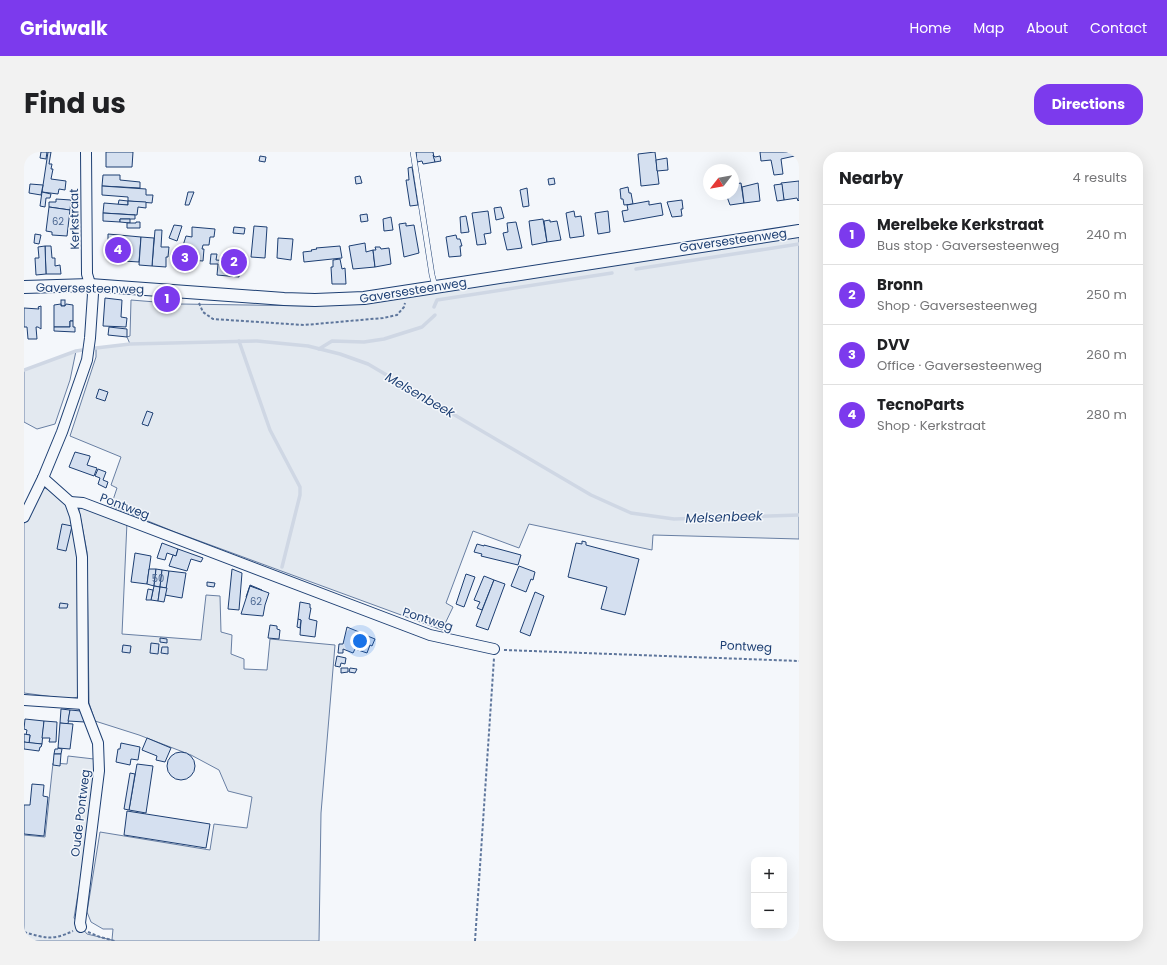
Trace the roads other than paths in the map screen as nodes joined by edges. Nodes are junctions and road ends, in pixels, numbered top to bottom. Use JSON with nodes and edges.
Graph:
{"nodes":[{"id":1,"x":86,"y":152,"type":"edge"},
{"id":2,"x":413,"y":152,"type":"edge"},
{"id":3,"x":799,"y":231,"type":"edge"},
{"id":4,"x":90,"y":285,"type":"junction"},
{"id":5,"x":24,"y":287,"type":"edge"},
{"id":6,"x":435,"y":287,"type":"junction"},
{"id":7,"x":43,"y":478,"type":"junction"},
{"id":8,"x":70,"y":502,"type":"junction"},
{"id":9,"x":24,"y":517,"type":"edge"},
{"id":10,"x":494,"y":649,"type":"road end"},
{"id":11,"x":24,"y":700,"type":"edge"},
{"id":12,"x":83,"y":704,"type":"junction"},
{"id":13,"x":81,"y":927,"type":"road end"}],
"edges":[{"from":1,"to":4,"type":"street","name":"Kerkstraat"},
{"from":2,"to":6,"type":"lane"},
{"from":3,"to":6,"type":"street","name":"Gaversesteenweg"},
{"from":4,"to":5,"type":"street","name":"Gaversesteenweg"},
{"from":4,"to":6,"type":"street","name":"Gaversesteenweg"},
{"from":4,"to":7,"type":"street"},
{"from":7,"to":8,"type":"street"},
{"from":7,"to":9,"type":"street"},
{"from":8,"to":10,"type":"street","name":"Pontweg"},
{"from":8,"to":12,"type":"street"},
{"from":11,"to":12,"type":"street"},
{"from":12,"to":13,"type":"street","name":"Oude Pontweg"}]}
